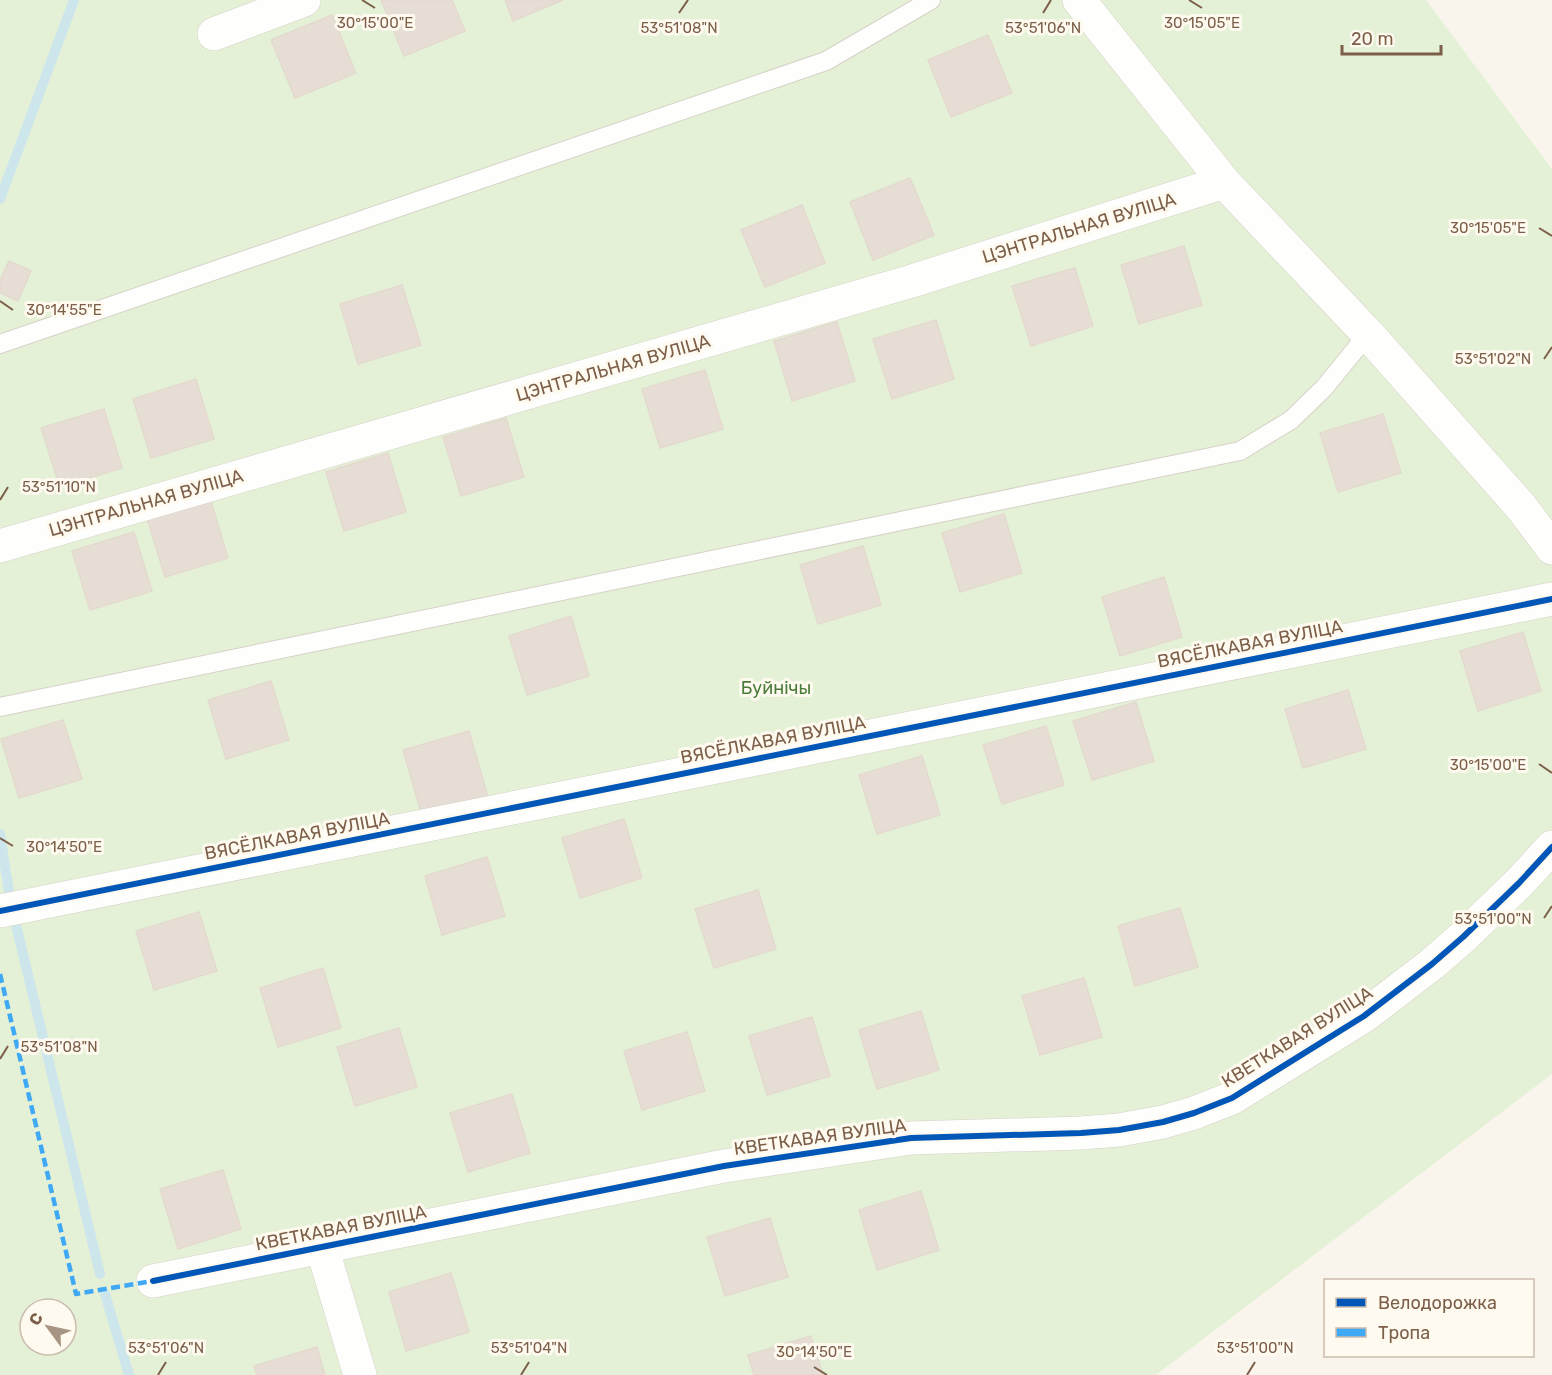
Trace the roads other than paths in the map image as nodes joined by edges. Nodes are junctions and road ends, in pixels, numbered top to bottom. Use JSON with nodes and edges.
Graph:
{"nodes":[{"id":1,"x":304,"y":0,"type":"edge"},
{"id":2,"x":930,"y":0,"type":"edge"},
{"id":3,"x":1078,"y":0,"type":"edge"},
{"id":4,"x":214,"y":34,"type":"dead end"},
{"id":5,"x":1224,"y":183,"type":"junction"},
{"id":6,"x":1368,"y":334,"type":"junction"},
{"id":7,"x":0,"y":344,"type":"edge"},
{"id":8,"x":0,"y":546,"type":"edge"},
{"id":9,"x":1552,"y":548,"type":"edge"},
{"id":10,"x":1552,"y":599,"type":"edge"},
{"id":11,"x":0,"y":707,"type":"edge"},
{"id":12,"x":1552,"y":847,"type":"edge"},
{"id":13,"x":0,"y":910,"type":"edge"},
{"id":14,"x":322,"y":1247,"type":"junction"},
{"id":15,"x":153,"y":1281,"type":"dead end"},
{"id":16,"x":360,"y":1375,"type":"edge"}],
"edges":[{"from":1,"to":4,"type":"street"},
{"from":2,"to":7,"type":"lane"},
{"from":3,"to":5,"type":"street"},
{"from":5,"to":6,"type":"street"},
{"from":5,"to":8,"type":"street","name":"ЦЭНТРАЛЬНАЯ ВУЛІЦА"},
{"from":6,"to":9,"type":"street"},
{"from":6,"to":11,"type":"lane"},
{"from":10,"to":13,"type":"street","name":"ВЯСЁЛКАВАЯ ВУЛІЦА"},
{"from":12,"to":14,"type":"street","name":"КВЕТКАВАЯ ВУЛІЦА"},
{"from":14,"to":15,"type":"street","name":"КВЕТКАВАЯ ВУЛІЦА"},
{"from":14,"to":16,"type":"street"}]}
